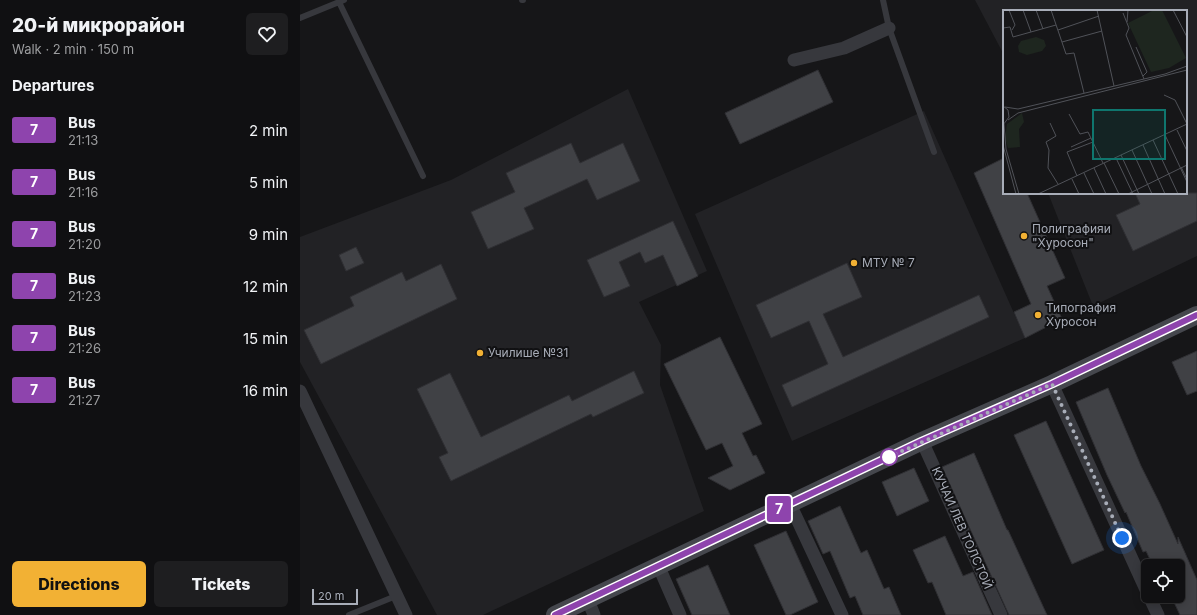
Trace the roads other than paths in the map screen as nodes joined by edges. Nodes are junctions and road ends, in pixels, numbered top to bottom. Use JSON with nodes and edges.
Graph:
{"nodes":[{"id":1,"x":883,"y":0,"type":"edge"},
{"id":2,"x":341,"y":1,"type":"edge"},
{"id":3,"x":300,"y":18,"type":"edge"},
{"id":4,"x":889,"y":28,"type":"junction"},
{"id":5,"x":794,"y":60,"type":"dead end"},
{"id":6,"x":934,"y":152,"type":"dead end"},
{"id":7,"x":423,"y":176,"type":"dead end"},
{"id":8,"x":1197,"y":315,"type":"edge"},
{"id":9,"x":1052,"y":384,"type":"junction"},
{"id":10,"x":302,"y":398,"type":"edge"},
{"id":11,"x":922,"y":441,"type":"junction"},
{"id":12,"x":790,"y":504,"type":"junction"},
{"id":13,"x":658,"y":565,"type":"junction"},
{"id":14,"x":1141,"y":578,"type":"edge"},
{"id":15,"x":396,"y":596,"type":"junction"},
{"id":16,"x":1153,"y":603,"type":"edge"},
{"id":17,"x":591,"y":608,"type":"edge"},
{"id":18,"x":349,"y":615,"type":"edge"},
{"id":19,"x":406,"y":615,"type":"edge"},
{"id":20,"x":555,"y":615,"type":"edge"},
{"id":21,"x":680,"y":615,"type":"edge"},
{"id":22,"x":842,"y":615,"type":"edge"},
{"id":23,"x":1001,"y":615,"type":"edge"},
{"id":24,"x":1158,"y":615,"type":"edge"}],
"edges":[{"from":1,"to":4,"type":"lane"},
{"from":2,"to":3,"type":"lane"},
{"from":2,"to":7,"type":"lane"},
{"from":4,"to":5,"type":"street"},
{"from":4,"to":6,"type":"lane"},
{"from":8,"to":9,"type":"main road"},
{"from":9,"to":11,"type":"main road"},
{"from":9,"to":14,"type":"street"},
{"from":10,"to":15,"type":"street"},
{"from":11,"to":12,"type":"main road"},
{"from":11,"to":23,"type":"street","name":"КУЧАИ ЛЕВ ТОЛСТОЙ"},
{"from":12,"to":13,"type":"main road"},
{"from":12,"to":22,"type":"street"},
{"from":13,"to":17,"type":"main road"},
{"from":13,"to":21,"type":"street"},
{"from":15,"to":18,"type":"lane"},
{"from":15,"to":19,"type":"street"},
{"from":16,"to":24,"type":"street"},
{"from":17,"to":20,"type":"main road"}]}
